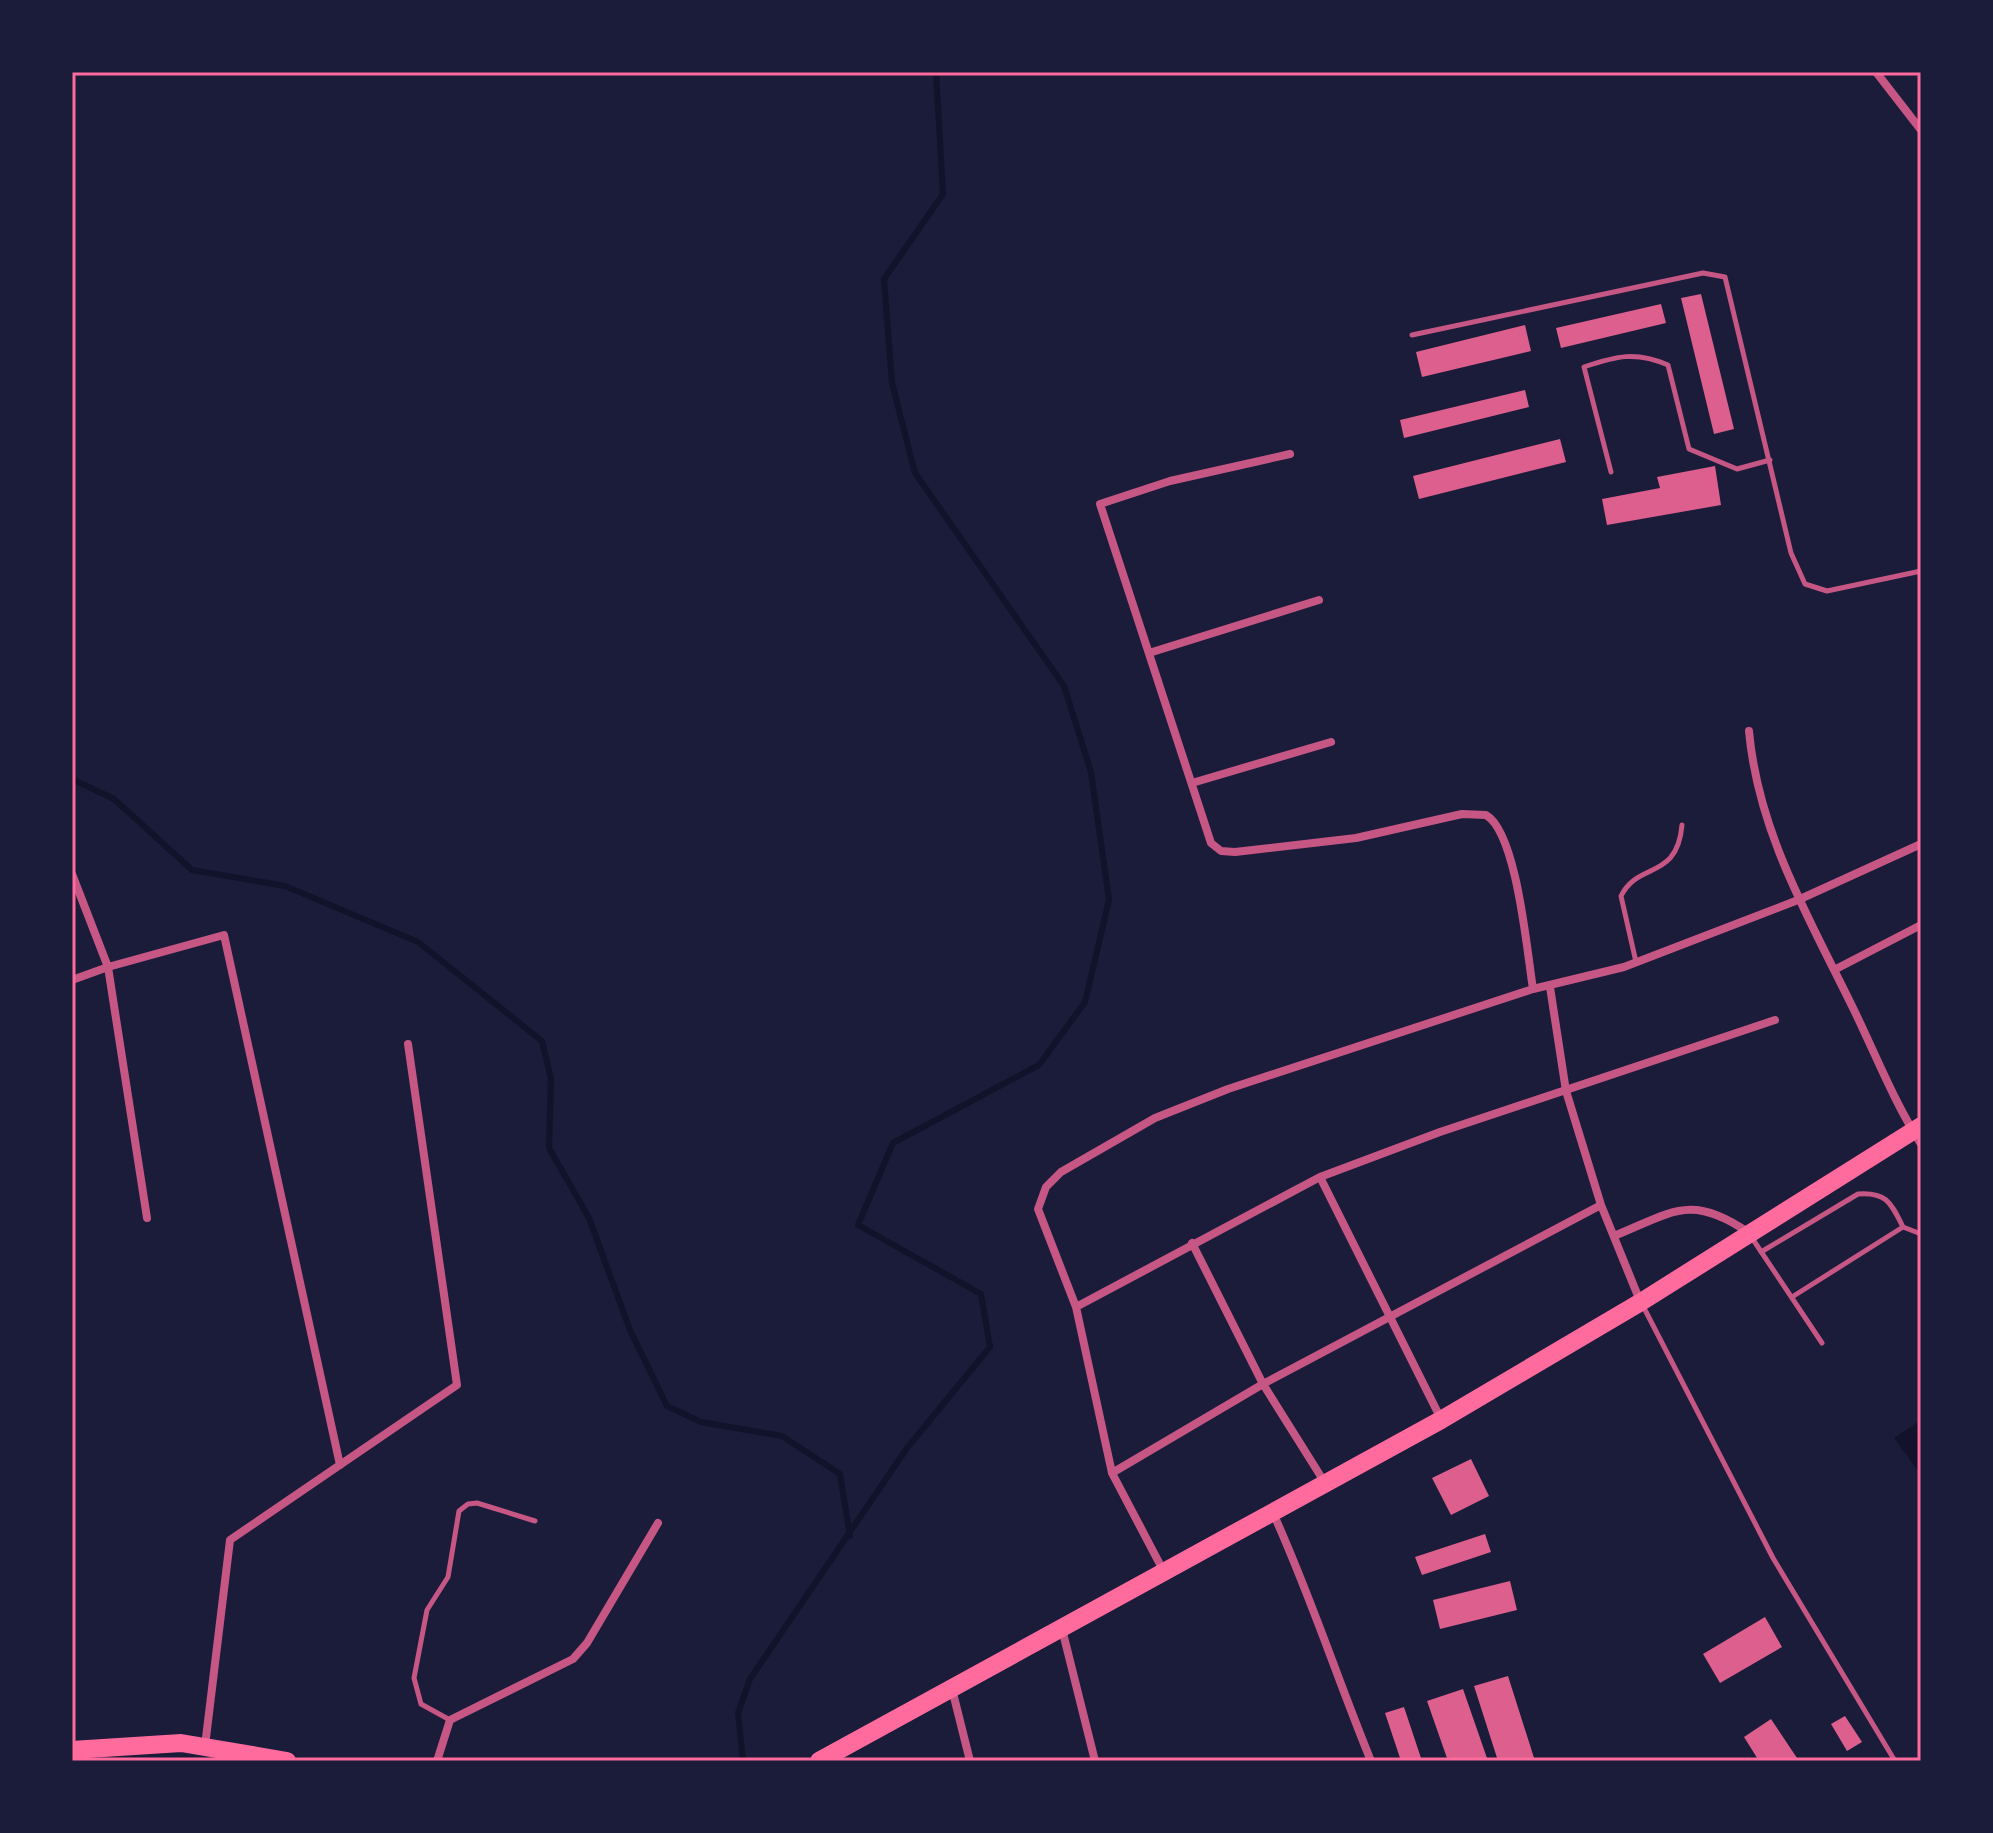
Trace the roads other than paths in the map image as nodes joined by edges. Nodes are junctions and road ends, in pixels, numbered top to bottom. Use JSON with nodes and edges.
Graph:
{"nodes":[{"id":1,"x":1876,"y":72,"type":"edge"},
{"id":2,"x":1921,"y":130,"type":"edge"},
{"id":3,"x":1412,"y":335,"type":"dead end"},
{"id":4,"x":1290,"y":454,"type":"dead end"},
{"id":5,"x":1770,"y":460,"type":"junction"},
{"id":6,"x":1611,"y":472,"type":"dead end"},
{"id":7,"x":1921,"y":571,"type":"edge"},
{"id":8,"x":1319,"y":600,"type":"dead end"},
{"id":9,"x":1149,"y":653,"type":"junction"},
{"id":10,"x":1749,"y":731,"type":"dead end"},
{"id":11,"x":1331,"y":742,"type":"dead end"},
{"id":12,"x":1192,"y":783,"type":"junction"},
{"id":13,"x":1682,"y":825,"type":"dead end"},
{"id":14,"x":1921,"y":844,"type":"edge"},
{"id":15,"x":72,"y":874,"type":"edge"},
{"id":16,"x":1798,"y":900,"type":"junction"},
{"id":17,"x":1921,"y":925,"type":"edge"},
{"id":18,"x":1636,"y":962,"type":"junction"},
{"id":19,"x":108,"y":967,"type":"junction"},
{"id":20,"x":1834,"y":970,"type":"junction"},
{"id":21,"x":72,"y":980,"type":"edge"},
{"id":22,"x":1550,"y":987,"type":"junction"},
{"id":23,"x":1533,"y":989,"type":"junction"},
{"id":24,"x":1775,"y":1020,"type":"dead end"},
{"id":25,"x":408,"y":1044,"type":"dead end"},
{"id":26,"x":1566,"y":1091,"type":"junction"},
{"id":27,"x":1918,"y":1134,"type":"edge"},
{"id":28,"x":1320,"y":1177,"type":"junction"},
{"id":29,"x":1601,"y":1205,"type":"junction"},
{"id":30,"x":147,"y":1218,"type":"dead end"},
{"id":31,"x":1903,"y":1227,"type":"junction"},
{"id":32,"x":1749,"y":1234,"type":"junction"},
{"id":33,"x":1921,"y":1234,"type":"edge"},
{"id":34,"x":1614,"y":1236,"type":"junction"},
{"id":35,"x":1192,"y":1243,"type":"junction"},
{"id":36,"x":1761,"y":1252,"type":"junction"},
{"id":37,"x":1792,"y":1297,"type":"junction"},
{"id":38,"x":1641,"y":1302,"type":"junction"},
{"id":39,"x":1076,"y":1307,"type":"junction"},
{"id":40,"x":1390,"y":1319,"type":"junction"},
{"id":41,"x":1822,"y":1343,"type":"dead end"},
{"id":42,"x":1263,"y":1384,"type":"junction"},
{"id":43,"x":1441,"y":1420,"type":"junction"},
{"id":44,"x":340,"y":1465,"type":"junction"},
{"id":45,"x":1112,"y":1473,"type":"junction"},
{"id":46,"x":1325,"y":1484,"type":"junction"},
{"id":47,"x":1273,"y":1513,"type":"junction"},
{"id":48,"x":535,"y":1521,"type":"dead end"},
{"id":49,"x":658,"y":1523,"type":"dead end"},
{"id":50,"x":1164,"y":1573,"type":"junction"},
{"id":51,"x":1062,"y":1629,"type":"junction"},
{"id":52,"x":952,"y":1689,"type":"junction"},
{"id":53,"x":450,"y":1720,"type":"junction"},
{"id":54,"x":205,"y":1746,"type":"junction"},
{"id":55,"x":72,"y":1750,"type":"edge"},
{"id":56,"x":287,"y":1761,"type":"edge"},
{"id":57,"x":437,"y":1761,"type":"edge"},
{"id":58,"x":819,"y":1761,"type":"edge"},
{"id":59,"x":970,"y":1761,"type":"edge"},
{"id":60,"x":1095,"y":1761,"type":"edge"},
{"id":61,"x":1371,"y":1761,"type":"edge"},
{"id":62,"x":1895,"y":1761,"type":"edge"}],
"edges":[{"from":1,"to":2,"type":"street"},
{"from":3,"to":5,"type":"lane"},
{"from":4,"to":9,"type":"street"},
{"from":5,"to":6,"type":"lane"},
{"from":5,"to":7,"type":"lane"},
{"from":8,"to":9,"type":"street"},
{"from":9,"to":12,"type":"street"},
{"from":10,"to":16,"type":"street"},
{"from":11,"to":12,"type":"street"},
{"from":12,"to":23,"type":"street"},
{"from":13,"to":18,"type":"lane"},
{"from":14,"to":16,"type":"street"},
{"from":15,"to":19,"type":"street"},
{"from":16,"to":18,"type":"street"},
{"from":16,"to":20,"type":"street"},
{"from":17,"to":20,"type":"street"},
{"from":18,"to":22,"type":"street"},
{"from":19,"to":21,"type":"street"},
{"from":19,"to":30,"type":"street"},
{"from":19,"to":44,"type":"street"},
{"from":20,"to":27,"type":"street"},
{"from":22,"to":23,"type":"street"},
{"from":22,"to":26,"type":"street"},
{"from":23,"to":39,"type":"street"},
{"from":24,"to":26,"type":"street"},
{"from":25,"to":44,"type":"street"},
{"from":26,"to":28,"type":"street"},
{"from":26,"to":29,"type":"street"},
{"from":27,"to":32,"type":"main road"},
{"from":28,"to":35,"type":"street"},
{"from":28,"to":40,"type":"street"},
{"from":29,"to":34,"type":"street"},
{"from":29,"to":40,"type":"street"},
{"from":31,"to":33,"type":"lane"},
{"from":31,"to":36,"type":"lane"},
{"from":31,"to":37,"type":"lane"},
{"from":32,"to":34,"type":"street"},
{"from":32,"to":36,"type":"lane"},
{"from":32,"to":38,"type":"main road"},
{"from":34,"to":38,"type":"street"},
{"from":35,"to":39,"type":"street"},
{"from":35,"to":42,"type":"street"},
{"from":36,"to":37,"type":"lane"},
{"from":37,"to":41,"type":"lane"},
{"from":38,"to":43,"type":"main road"},
{"from":38,"to":62,"type":"lane"},
{"from":39,"to":45,"type":"street"},
{"from":40,"to":42,"type":"street"},
{"from":40,"to":43,"type":"street"},
{"from":42,"to":45,"type":"street"},
{"from":42,"to":46,"type":"street"},
{"from":43,"to":46,"type":"main road"},
{"from":44,"to":54,"type":"street"},
{"from":45,"to":50,"type":"street"},
{"from":46,"to":47,"type":"main road"},
{"from":47,"to":50,"type":"main road"},
{"from":47,"to":61,"type":"street"},
{"from":48,"to":53,"type":"lane"},
{"from":49,"to":53,"type":"street"},
{"from":50,"to":51,"type":"main road"},
{"from":51,"to":52,"type":"main road"},
{"from":51,"to":60,"type":"street"},
{"from":52,"to":58,"type":"main road"},
{"from":52,"to":59,"type":"street"},
{"from":53,"to":57,"type":"street"},
{"from":54,"to":55,"type":"main road"},
{"from":54,"to":56,"type":"main road"}]}
